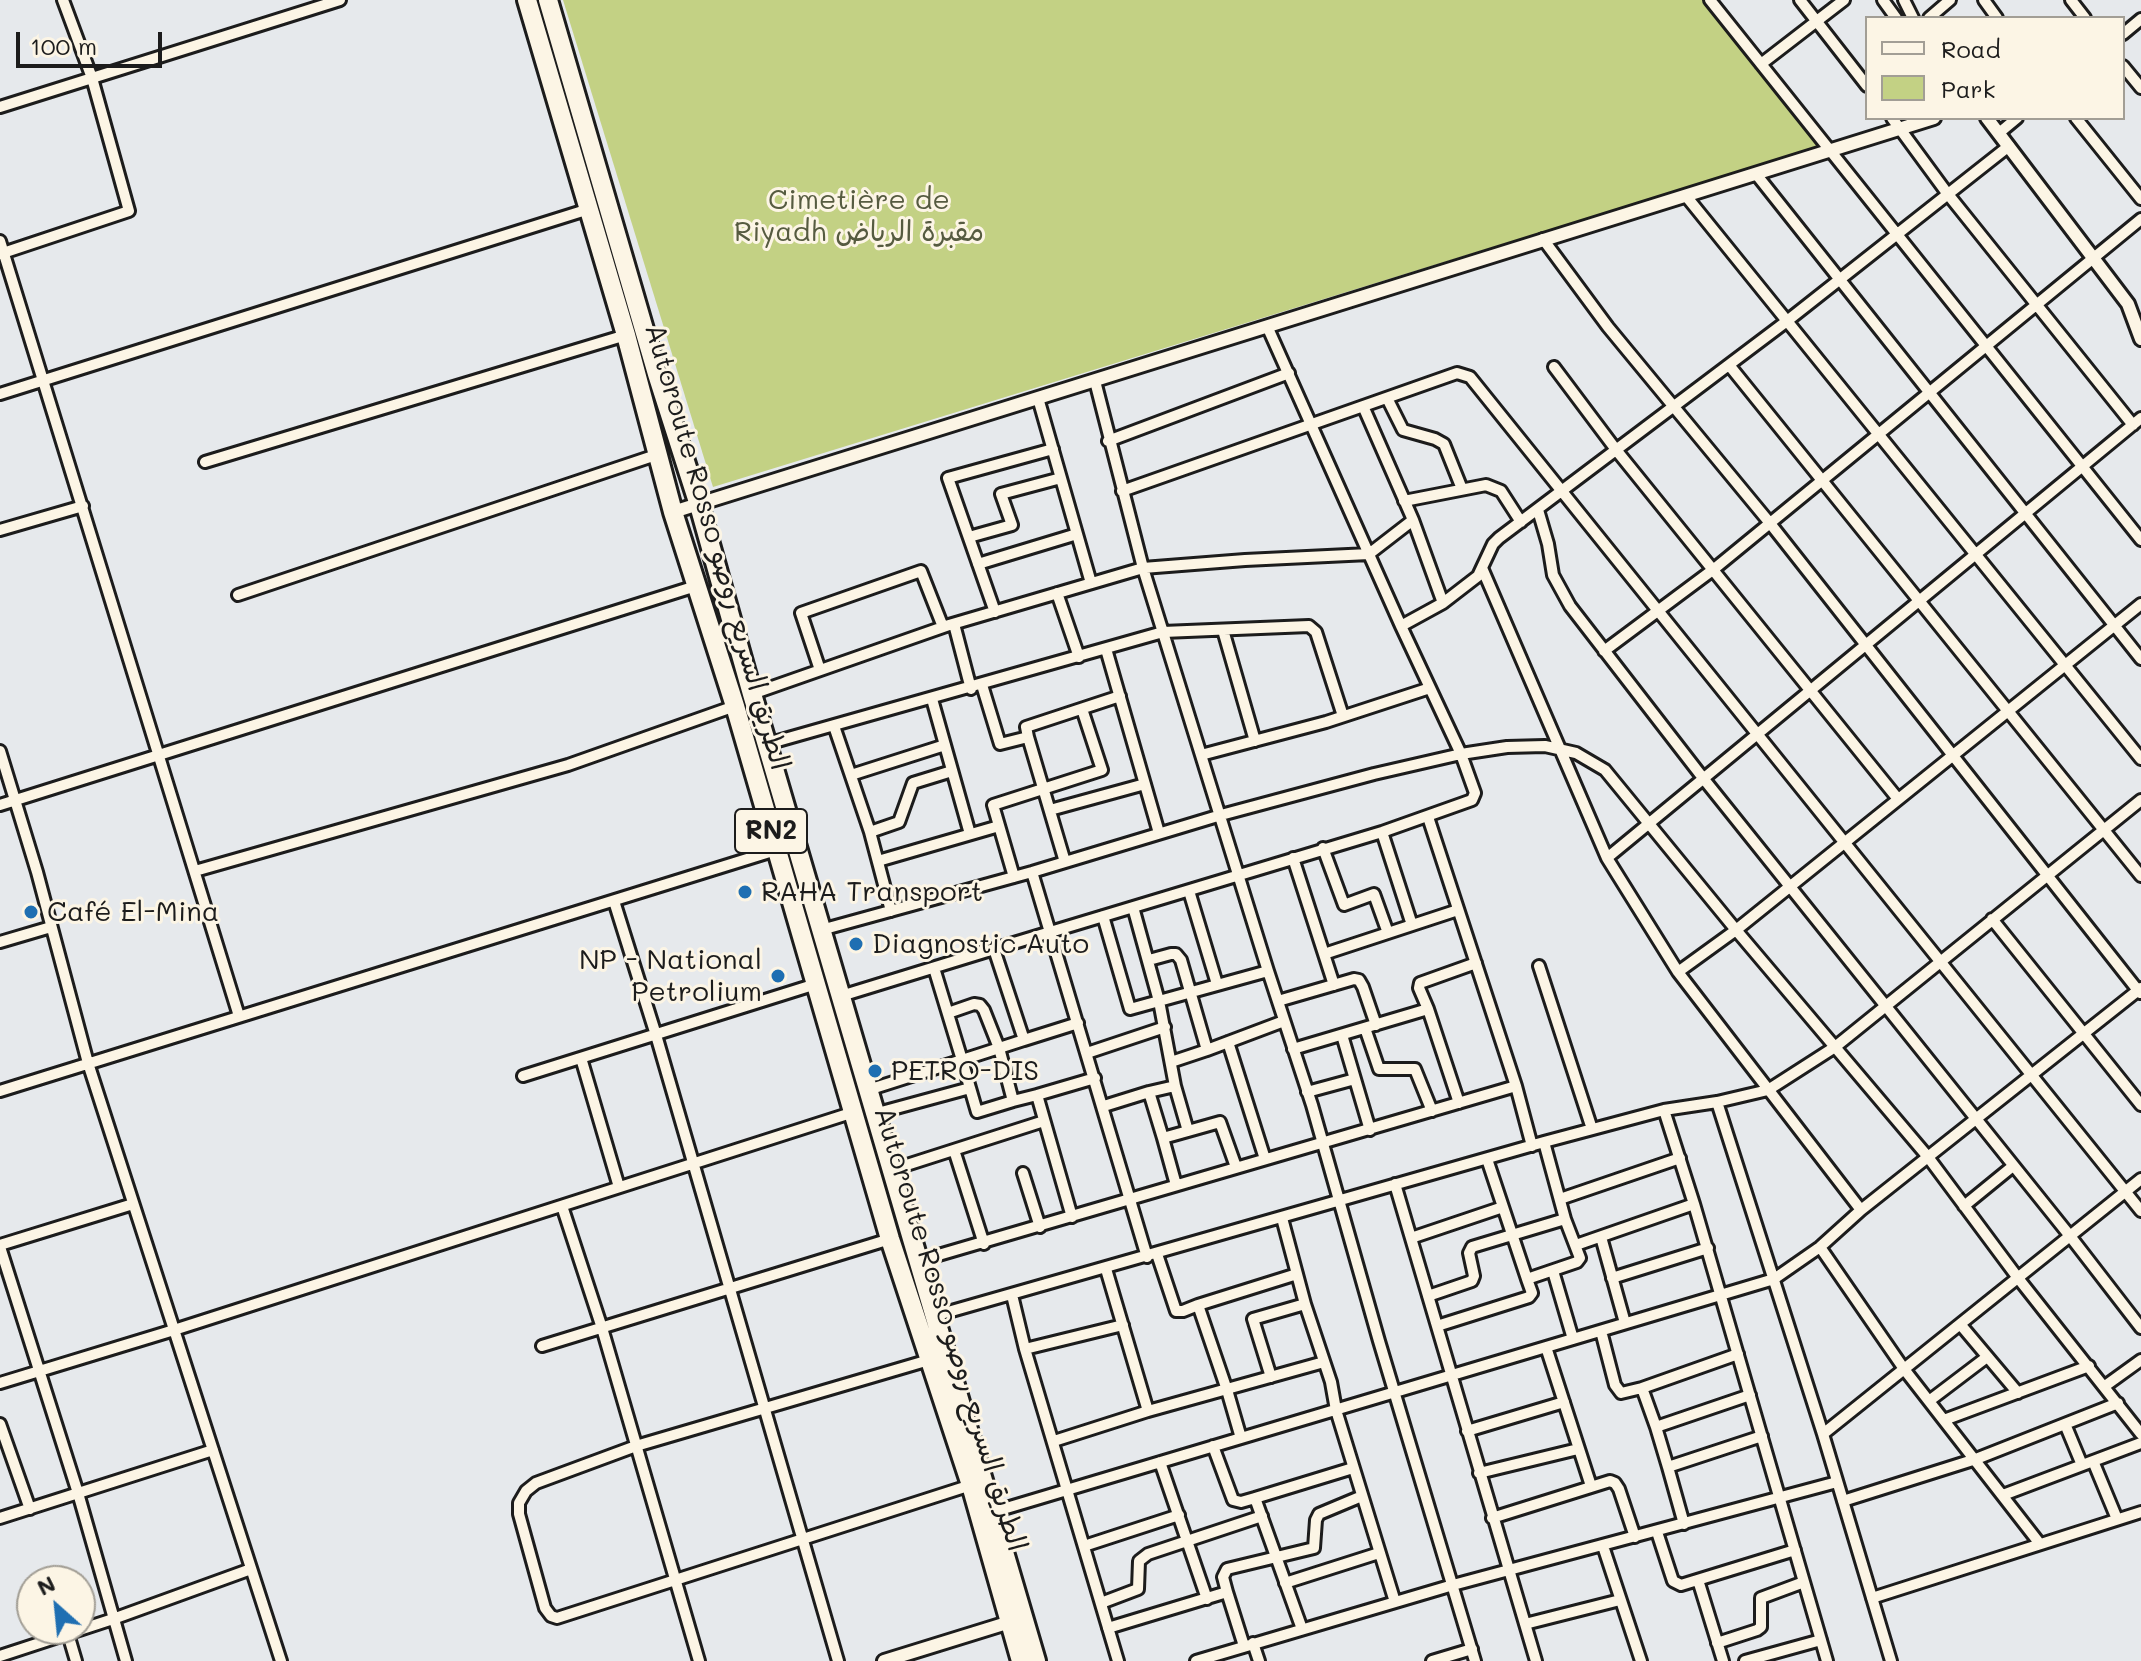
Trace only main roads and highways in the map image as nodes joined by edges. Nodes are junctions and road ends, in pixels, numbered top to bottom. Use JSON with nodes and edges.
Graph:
{"nodes":[{"id":1,"x":527,"y":0,"type":"edge"},
{"id":2,"x":548,"y":0,"type":"edge"},
{"id":3,"x":1021,"y":1661,"type":"edge"},
{"id":4,"x":1036,"y":1661,"type":"edge"}],
"edges":[{"from":1,"to":3,"type":"highway","name":"Autoroute Rosso الطريق السريع روصو","number":"RN2"},
{"from":2,"to":4,"type":"highway","name":"Autoroute Rosso الطريق السريع روصو","number":"RN2"}]}
